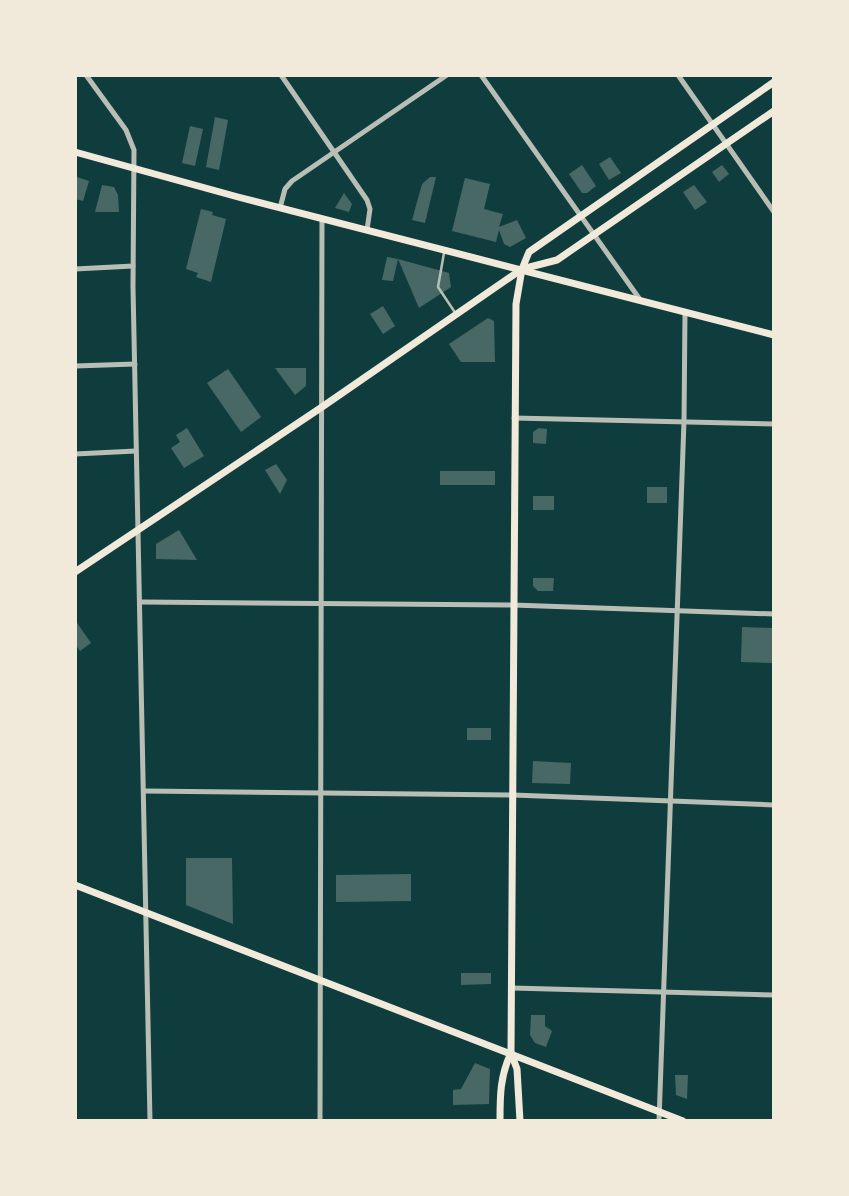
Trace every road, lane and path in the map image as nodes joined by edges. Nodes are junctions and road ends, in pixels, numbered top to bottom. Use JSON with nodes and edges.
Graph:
{"nodes":[{"id":1,"x":86,"y":75,"type":"edge"},
{"id":2,"x":281,"y":75,"type":"edge"},
{"id":3,"x":447,"y":75,"type":"edge"},
{"id":4,"x":481,"y":75,"type":"edge"},
{"id":5,"x":678,"y":75,"type":"edge"},
{"id":6,"x":774,"y":82,"type":"edge"},
{"id":7,"x":774,"y":111,"type":"edge"},
{"id":8,"x":712,"y":124,"type":"junction"},
{"id":9,"x":726,"y":143,"type":"junction"},
{"id":10,"x":75,"y":152,"type":"edge"},
{"id":11,"x":336,"y":152,"type":"junction"},
{"id":12,"x":134,"y":168,"type":"junction"},
{"id":13,"x":280,"y":208,"type":"junction"},
{"id":14,"x":774,"y":212,"type":"edge"},
{"id":15,"x":580,"y":214,"type":"junction"},
{"id":16,"x":322,"y":218,"type":"junction"},
{"id":17,"x":366,"y":230,"type":"junction"},
{"id":18,"x":594,"y":234,"type":"junction"},
{"id":19,"x":445,"y":250,"type":"junction"},
{"id":20,"x":133,"y":266,"type":"junction"},
{"id":21,"x":75,"y":269,"type":"edge"},
{"id":22,"x":522,"y":269,"type":"junction"},
{"id":23,"x":642,"y":301,"type":"junction"},
{"id":24,"x":685,"y":312,"type":"junction"},
{"id":25,"x":456,"y":314,"type":"junction"},
{"id":26,"x":774,"y":335,"type":"edge"},
{"id":27,"x":135,"y":364,"type":"junction"},
{"id":28,"x":75,"y":366,"type":"edge"},
{"id":29,"x":322,"y":407,"type":"junction"},
{"id":30,"x":514,"y":418,"type":"junction"},
{"id":31,"x":684,"y":421,"type":"junction"},
{"id":32,"x":774,"y":424,"type":"edge"},
{"id":33,"x":136,"y":451,"type":"junction"},
{"id":34,"x":75,"y":454,"type":"edge"},
{"id":35,"x":138,"y":529,"type":"junction"},
{"id":36,"x":75,"y":572,"type":"edge"},
{"id":37,"x":141,"y":602,"type":"junction"},
{"id":38,"x":320,"y":602,"type":"junction"},
{"id":39,"x":513,"y":605,"type":"junction"},
{"id":40,"x":677,"y":610,"type":"junction"},
{"id":41,"x":774,"y":614,"type":"edge"},
{"id":42,"x":145,"y":792,"type":"junction"},
{"id":43,"x":320,"y":793,"type":"junction"},
{"id":44,"x":513,"y":795,"type":"junction"},
{"id":45,"x":670,"y":800,"type":"junction"},
{"id":46,"x":774,"y":805,"type":"edge"},
{"id":47,"x":75,"y":885,"type":"edge"},
{"id":48,"x":147,"y":912,"type":"junction"},
{"id":49,"x":320,"y":978,"type":"junction"},
{"id":50,"x":512,"y":988,"type":"junction"},
{"id":51,"x":663,"y":992,"type":"junction"},
{"id":52,"x":774,"y":995,"type":"edge"},
{"id":53,"x":511,"y":1053,"type":"junction"},
{"id":54,"x":660,"y":1116,"type":"edge"},
{"id":55,"x":150,"y":1121,"type":"edge"},
{"id":56,"x":320,"y":1121,"type":"edge"},
{"id":57,"x":500,"y":1121,"type":"edge"},
{"id":58,"x":520,"y":1121,"type":"edge"},
{"id":59,"x":683,"y":1121,"type":"edge"}],
"edges":[{"from":1,"to":12,"type":"street"},
{"from":2,"to":11,"type":"street"},
{"from":3,"to":11,"type":"street"},
{"from":4,"to":15,"type":"street"},
{"from":5,"to":8,"type":"street"},
{"from":6,"to":8,"type":"main road"},
{"from":7,"to":9,"type":"main road"},
{"from":8,"to":9,"type":"street"},
{"from":8,"to":15,"type":"main road"},
{"from":9,"to":14,"type":"street"},
{"from":9,"to":18,"type":"main road"},
{"from":10,"to":12,"type":"main road"},
{"from":11,"to":13,"type":"street"},
{"from":11,"to":17,"type":"street"},
{"from":12,"to":13,"type":"main road"},
{"from":12,"to":20,"type":"street"},
{"from":13,"to":16,"type":"main road"},
{"from":15,"to":18,"type":"street"},
{"from":15,"to":22,"type":"main road"},
{"from":16,"to":17,"type":"main road"},
{"from":16,"to":29,"type":"street"},
{"from":17,"to":19,"type":"main road"},
{"from":18,"to":22,"type":"main road"},
{"from":18,"to":23,"type":"street"},
{"from":19,"to":22,"type":"main road"},
{"from":19,"to":25,"type":"lane"},
{"from":20,"to":21,"type":"street"},
{"from":20,"to":27,"type":"street"},
{"from":22,"to":23,"type":"main road"},
{"from":22,"to":25,"type":"main road"},
{"from":22,"to":30,"type":"main road"},
{"from":23,"to":24,"type":"main road"},
{"from":24,"to":26,"type":"main road"},
{"from":24,"to":31,"type":"street"},
{"from":25,"to":29,"type":"main road"},
{"from":27,"to":28,"type":"street"},
{"from":27,"to":33,"type":"street"},
{"from":29,"to":35,"type":"main road"},
{"from":29,"to":38,"type":"street"},
{"from":30,"to":31,"type":"street"},
{"from":30,"to":39,"type":"main road"},
{"from":31,"to":32,"type":"street"},
{"from":31,"to":40,"type":"street"},
{"from":33,"to":34,"type":"street"},
{"from":33,"to":35,"type":"street"},
{"from":35,"to":36,"type":"main road"},
{"from":35,"to":37,"type":"street"},
{"from":37,"to":38,"type":"street"},
{"from":37,"to":42,"type":"street"},
{"from":38,"to":39,"type":"street"},
{"from":38,"to":43,"type":"street"},
{"from":39,"to":40,"type":"street"},
{"from":39,"to":44,"type":"main road"},
{"from":40,"to":41,"type":"street"},
{"from":40,"to":45,"type":"street"},
{"from":42,"to":43,"type":"street"},
{"from":42,"to":48,"type":"street"},
{"from":43,"to":44,"type":"street"},
{"from":43,"to":49,"type":"street"},
{"from":44,"to":45,"type":"street"},
{"from":44,"to":50,"type":"main road"},
{"from":45,"to":46,"type":"street"},
{"from":45,"to":51,"type":"street"},
{"from":47,"to":48,"type":"main road"},
{"from":48,"to":49,"type":"main road"},
{"from":48,"to":55,"type":"street"},
{"from":49,"to":53,"type":"main road"},
{"from":49,"to":56,"type":"street"},
{"from":50,"to":51,"type":"street"},
{"from":50,"to":53,"type":"main road"},
{"from":51,"to":52,"type":"street"},
{"from":51,"to":54,"type":"street"},
{"from":53,"to":54,"type":"main road"},
{"from":53,"to":57,"type":"main road"},
{"from":53,"to":58,"type":"main road"},
{"from":54,"to":59,"type":"main road"}]}
